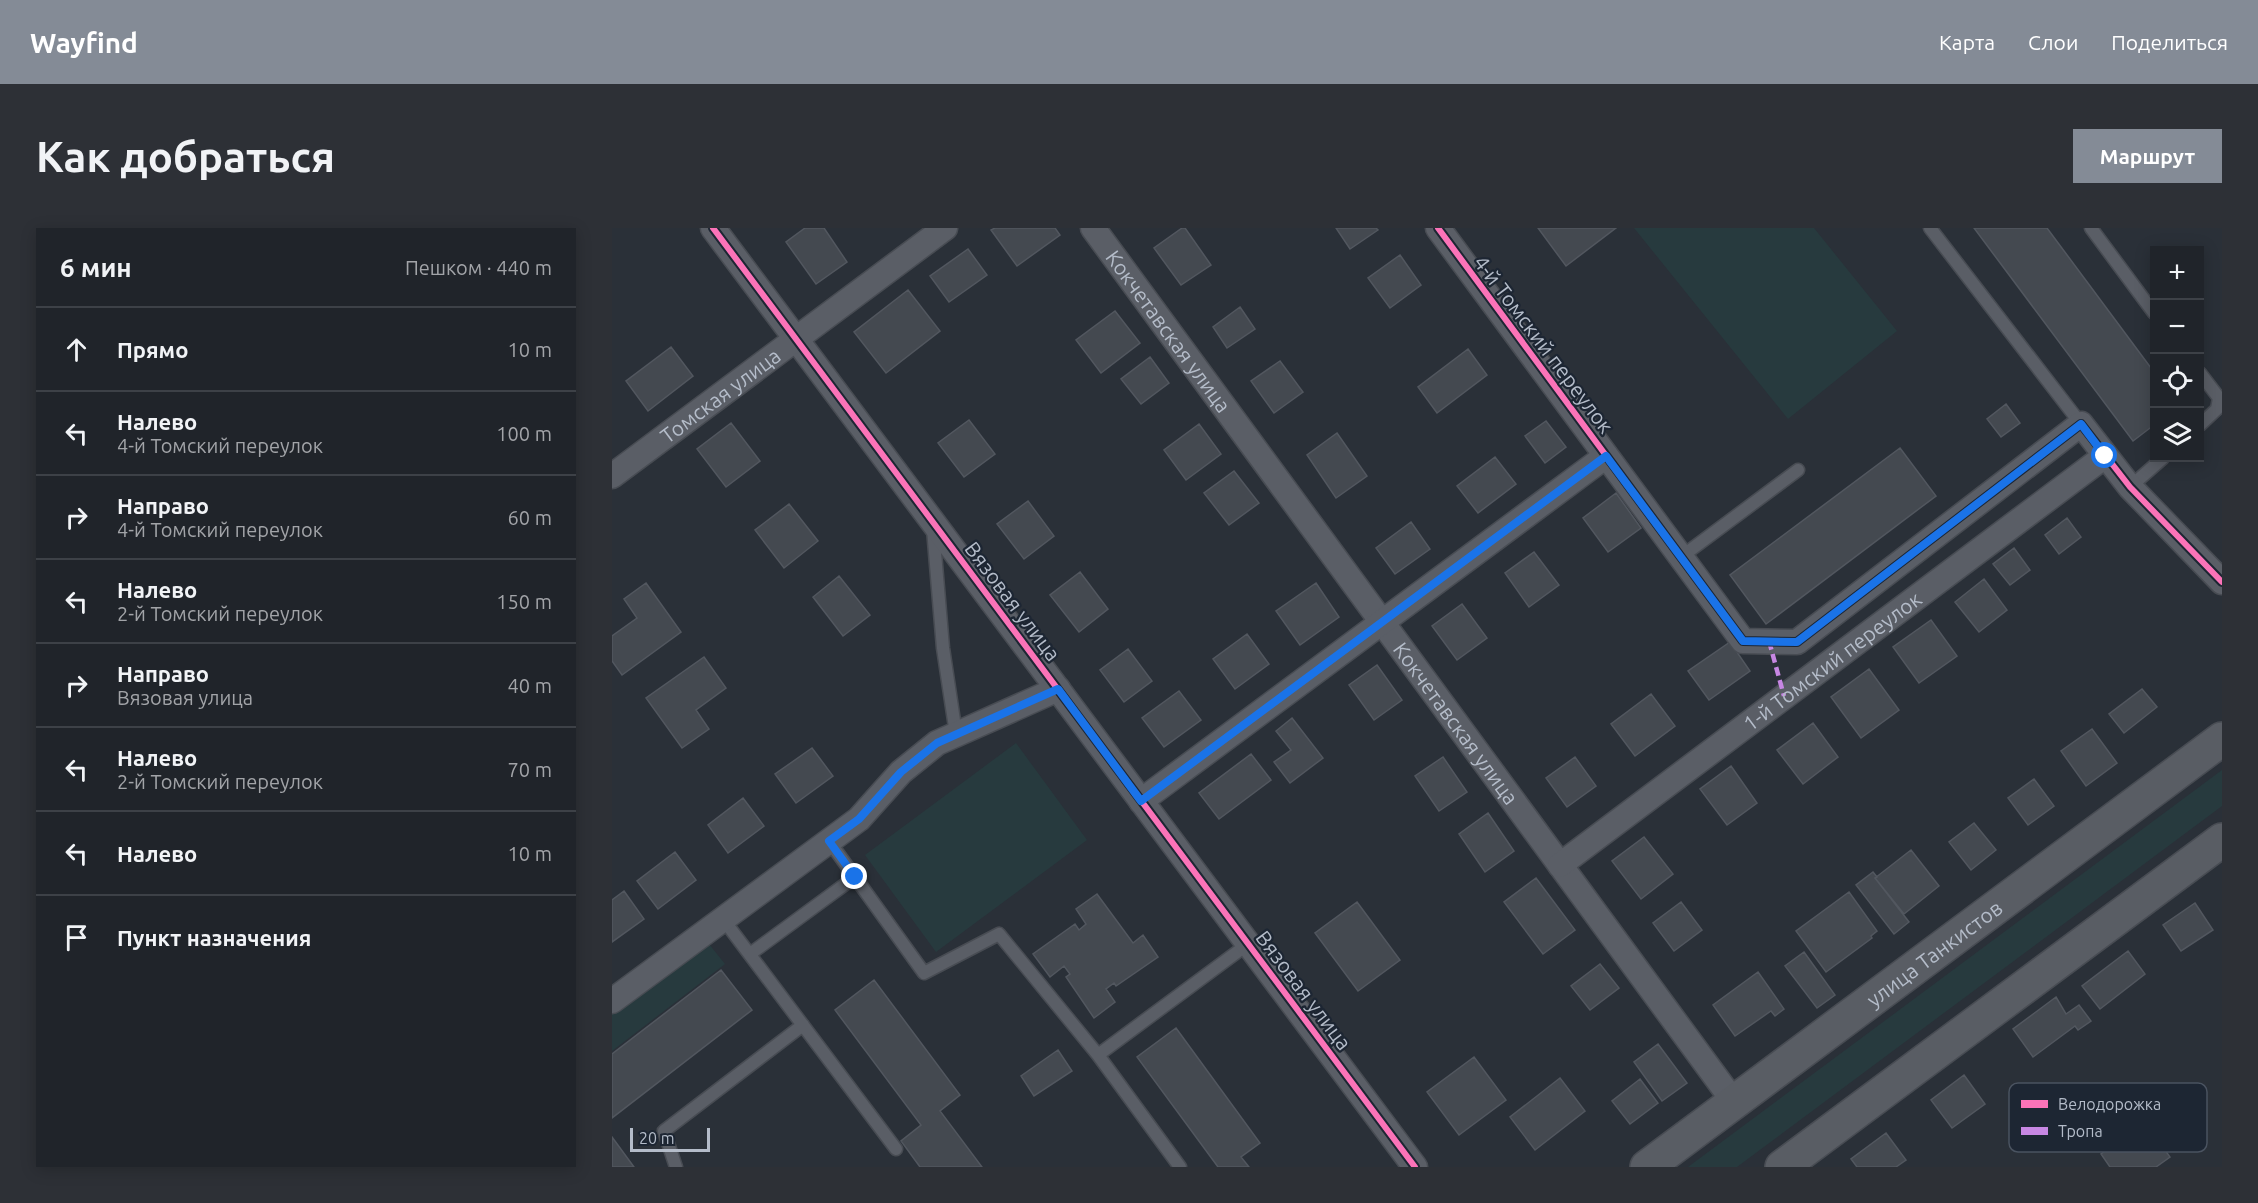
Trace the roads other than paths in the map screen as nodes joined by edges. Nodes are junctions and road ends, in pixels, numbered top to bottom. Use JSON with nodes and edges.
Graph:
{"nodes":[{"id":1,"x":713,"y":228,"type":"edge"},
{"id":2,"x":945,"y":228,"type":"edge"},
{"id":3,"x":1093,"y":228,"type":"edge"},
{"id":4,"x":1437,"y":228,"type":"edge"},
{"id":5,"x":1930,"y":228,"type":"edge"},
{"id":6,"x":2096,"y":230,"type":"edge"},
{"id":7,"x":2150,"y":307,"type":"edge"},
{"id":8,"x":796,"y":339,"type":"junction"},
{"id":9,"x":2204,"y":379,"type":"edge"},
{"id":10,"x":2204,"y":421,"type":"edge"},
{"id":11,"x":2081,"y":424,"type":"junction"},
{"id":12,"x":1606,"y":456,"type":"junction"},
{"id":13,"x":2105,"y":456,"type":"junction"},
{"id":14,"x":2159,"y":462,"type":"edge"},
{"id":15,"x":1798,"y":470,"type":"dead end"},
{"id":16,"x":612,"y":476,"type":"edge"},
{"id":17,"x":2130,"y":488,"type":"junction"},
{"id":18,"x":932,"y":521,"type":"junction"},
{"id":19,"x":1681,"y":557,"type":"junction"},
{"id":20,"x":2222,"y":582,"type":"edge"},
{"id":21,"x":1382,"y":622,"type":"junction"},
{"id":22,"x":1058,"y":689,"type":"junction"},
{"id":23,"x":956,"y":734,"type":"junction"},
{"id":24,"x":2222,"y":739,"type":"edge"},
{"id":25,"x":1141,"y":801,"type":"junction"},
{"id":26,"x":2222,"y":840,"type":"edge"},
{"id":27,"x":829,"y":841,"type":"junction"},
{"id":28,"x":1560,"y":865,"type":"junction"},
{"id":29,"x":855,"y":877,"type":"junction"},
{"id":30,"x":723,"y":919,"type":"junction"},
{"id":31,"x":1248,"y":944,"type":"junction"},
{"id":32,"x":750,"y":954,"type":"junction"},
{"id":33,"x":612,"y":1001,"type":"edge"},
{"id":34,"x":803,"y":1025,"type":"junction"},
{"id":35,"x":1098,"y":1055,"type":"junction"},
{"id":36,"x":1734,"y":1102,"type":"junction"},
{"id":37,"x":896,"y":1149,"type":"dead end"},
{"id":38,"x":676,"y":1167,"type":"edge"},
{"id":39,"x":1180,"y":1167,"type":"edge"},
{"id":40,"x":1415,"y":1167,"type":"edge"},
{"id":41,"x":1647,"y":1167,"type":"edge"},
{"id":42,"x":1782,"y":1167,"type":"edge"}],
"edges":[{"from":1,"to":8,"type":"street","name":"Вязовая улица"},
{"from":2,"to":8,"type":"street","name":"Томская улица"},
{"from":3,"to":21,"type":"street","name":"Кокчетавская улица"},
{"from":4,"to":12,"type":"street","name":"4-й Томский переулок"},
{"from":5,"to":11,"type":"lane"},
{"from":6,"to":7,"type":"lane"},
{"from":8,"to":16,"type":"street","name":"Томская улица"},
{"from":8,"to":18,"type":"street","name":"Вязовая улица"},
{"from":9,"to":10,"type":"lane"},
{"from":11,"to":13,"type":"street"},
{"from":11,"to":19,"type":"street","name":"4-й Томский переулок"},
{"from":12,"to":19,"type":"street","name":"4-й Томский переулок"},
{"from":12,"to":21,"type":"street"},
{"from":13,"to":17,"type":"street"},
{"from":13,"to":28,"type":"street","name":"1-й Томский переулок"},
{"from":14,"to":17,"type":"lane"},
{"from":15,"to":19,"type":"lane"},
{"from":17,"to":20,"type":"street"},
{"from":18,"to":22,"type":"street","name":"Вязовая улица"},
{"from":18,"to":23,"type":"lane"},
{"from":21,"to":25,"type":"street"},
{"from":21,"to":28,"type":"street","name":"Кокчетавская улица"},
{"from":22,"to":23,"type":"street"},
{"from":22,"to":25,"type":"street","name":"Вязовая улица"},
{"from":23,"to":27,"type":"street"},
{"from":24,"to":36,"type":"street","name":"улица Танкистов"},
{"from":25,"to":31,"type":"street","name":"Вязовая улица"},
{"from":26,"to":42,"type":"street"},
{"from":27,"to":29,"type":"lane"},
{"from":27,"to":30,"type":"street"},
{"from":28,"to":36,"type":"street","name":"Кокчетавская улица"},
{"from":29,"to":32,"type":"lane"},
{"from":29,"to":35,"type":"lane"},
{"from":30,"to":32,"type":"lane"},
{"from":30,"to":33,"type":"street"},
{"from":31,"to":35,"type":"lane"},
{"from":31,"to":40,"type":"street","name":"Вязовая улица"},
{"from":32,"to":34,"type":"lane"},
{"from":34,"to":37,"type":"lane"},
{"from":34,"to":38,"type":"lane"},
{"from":35,"to":39,"type":"lane"},
{"from":36,"to":41,"type":"street","name":"улица Танкистов"}]}
